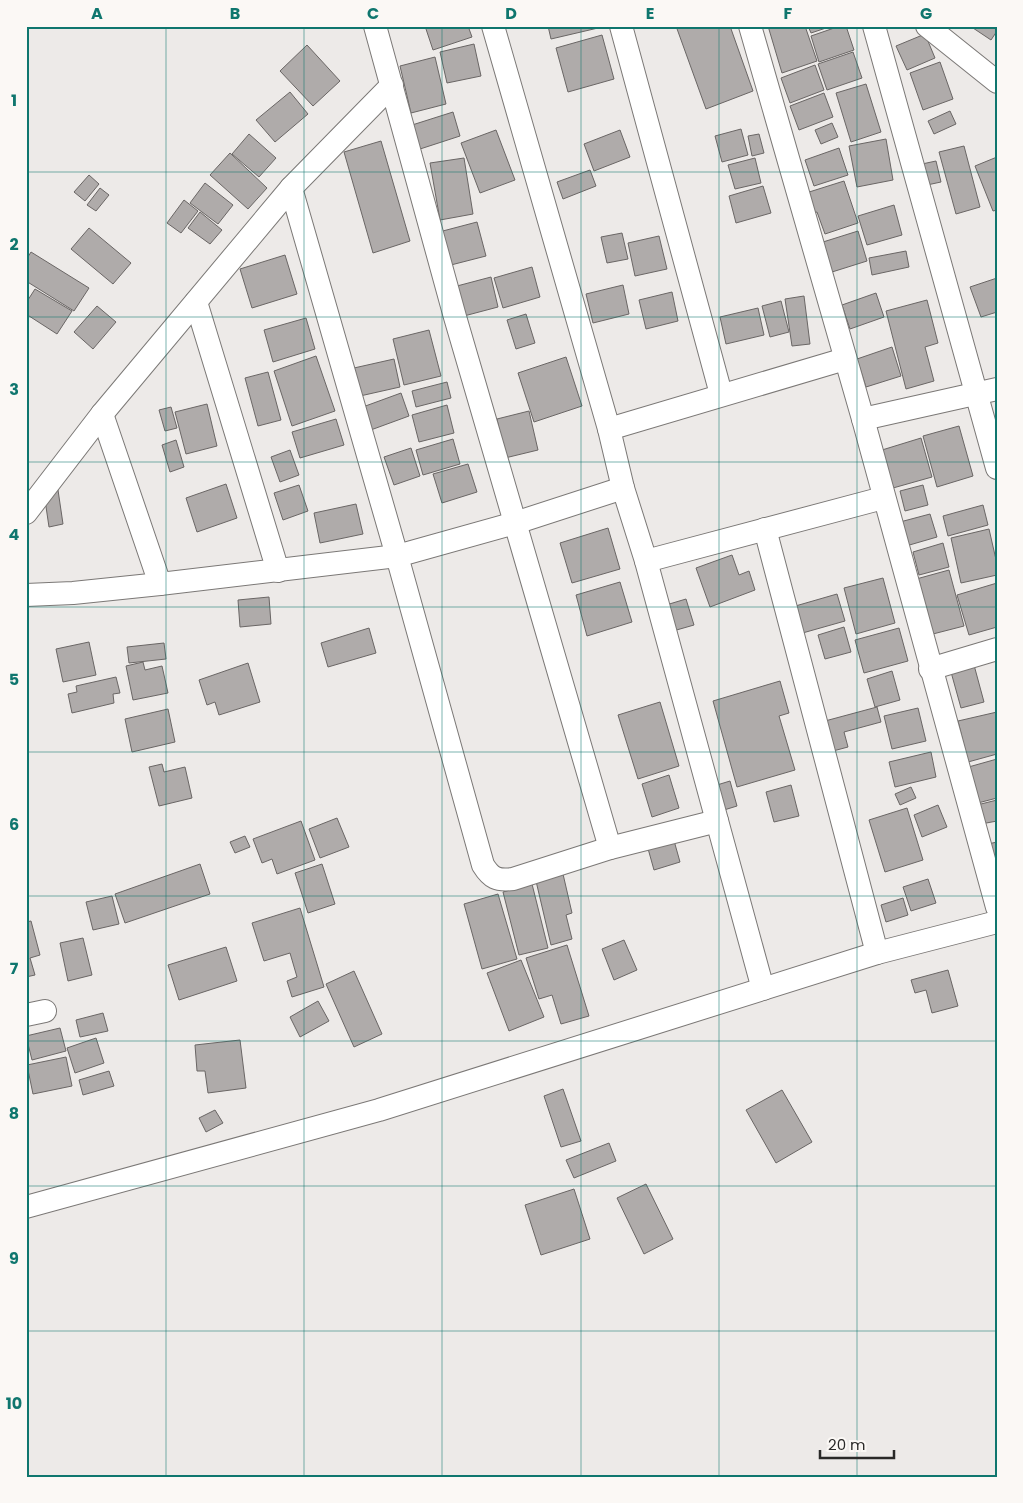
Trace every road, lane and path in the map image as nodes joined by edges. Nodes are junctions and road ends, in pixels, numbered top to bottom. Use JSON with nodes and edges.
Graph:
{"nodes":[{"id":1,"x":376,"y":26,"type":"edge"},
{"id":2,"x":494,"y":26,"type":"edge"},
{"id":3,"x":621,"y":26,"type":"edge"},
{"id":4,"x":750,"y":26,"type":"edge"},
{"id":5,"x":874,"y":26,"type":"edge"},
{"id":6,"x":927,"y":26,"type":"edge"},
{"id":7,"x":997,"y":82,"type":"edge"},
{"id":8,"x":392,"y":85,"type":"junction"},
{"id":9,"x":291,"y":188,"type":"junction"},
{"id":10,"x":196,"y":302,"type":"junction"},
{"id":11,"x":845,"y":359,"type":"junction"},
{"id":12,"x":986,"y":391,"type":"edge"},
{"id":13,"x":721,"y":394,"type":"junction"},
{"id":14,"x":102,"y":414,"type":"junction"},
{"id":15,"x":863,"y":419,"type":"junction"},
{"id":16,"x":609,"y":429,"type":"junction"},
{"id":17,"x":997,"y":468,"type":"edge"},
{"id":18,"x":623,"y":488,"type":"junction"},
{"id":19,"x":883,"y":498,"type":"junction"},
{"id":20,"x":26,"y":513,"type":"edge"},
{"id":21,"x":515,"y":523,"type":"junction"},
{"id":22,"x":765,"y":529,"type":"junction"},
{"id":23,"x":397,"y":556,"type":"junction"},
{"id":24,"x":646,"y":561,"type":"junction"},
{"id":25,"x":278,"y":572,"type":"junction"},
{"id":26,"x":160,"y":584,"type":"junction"},
{"id":27,"x":26,"y":595,"type":"edge"},
{"id":28,"x":997,"y":649,"type":"edge"},
{"id":29,"x":930,"y":669,"type":"junction"},
{"id":30,"x":717,"y":821,"type":"junction"},
{"id":31,"x":610,"y":848,"type":"junction"},
{"id":32,"x":997,"y":907,"type":"edge"},
{"id":33,"x":997,"y":922,"type":"edge"},
{"id":34,"x":877,"y":953,"type":"junction"},
{"id":35,"x":763,"y":989,"type":"junction"},
{"id":36,"x":26,"y":1207,"type":"edge"}],
"edges":[{"from":1,"to":8,"type":"street"},
{"from":2,"to":16,"type":"street"},
{"from":3,"to":13,"type":"street"},
{"from":4,"to":11,"type":"street"},
{"from":5,"to":12,"type":"street"},
{"from":6,"to":7,"type":"street"},
{"from":8,"to":9,"type":"street"},
{"from":8,"to":21,"type":"street"},
{"from":9,"to":10,"type":"street"},
{"from":9,"to":23,"type":"street"},
{"from":10,"to":14,"type":"street"},
{"from":10,"to":25,"type":"street"},
{"from":11,"to":13,"type":"street"},
{"from":11,"to":15,"type":"street"},
{"from":12,"to":15,"type":"street"},
{"from":12,"to":17,"type":"street"},
{"from":13,"to":16,"type":"street"},
{"from":14,"to":20,"type":"street"},
{"from":14,"to":26,"type":"street"},
{"from":15,"to":19,"type":"street"},
{"from":16,"to":18,"type":"street"},
{"from":18,"to":21,"type":"street"},
{"from":18,"to":24,"type":"street"},
{"from":19,"to":22,"type":"street"},
{"from":19,"to":29,"type":"street"},
{"from":21,"to":23,"type":"street"},
{"from":21,"to":31,"type":"street"},
{"from":22,"to":24,"type":"street"},
{"from":22,"to":34,"type":"street"},
{"from":23,"to":25,"type":"street"},
{"from":23,"to":31,"type":"street"},
{"from":24,"to":30,"type":"street"},
{"from":25,"to":26,"type":"street"},
{"from":26,"to":27,"type":"street"},
{"from":28,"to":29,"type":"street"},
{"from":29,"to":32,"type":"street"},
{"from":30,"to":31,"type":"street"},
{"from":30,"to":35,"type":"street"},
{"from":33,"to":34,"type":"street"},
{"from":34,"to":35,"type":"street"},
{"from":35,"to":36,"type":"street"}]}
